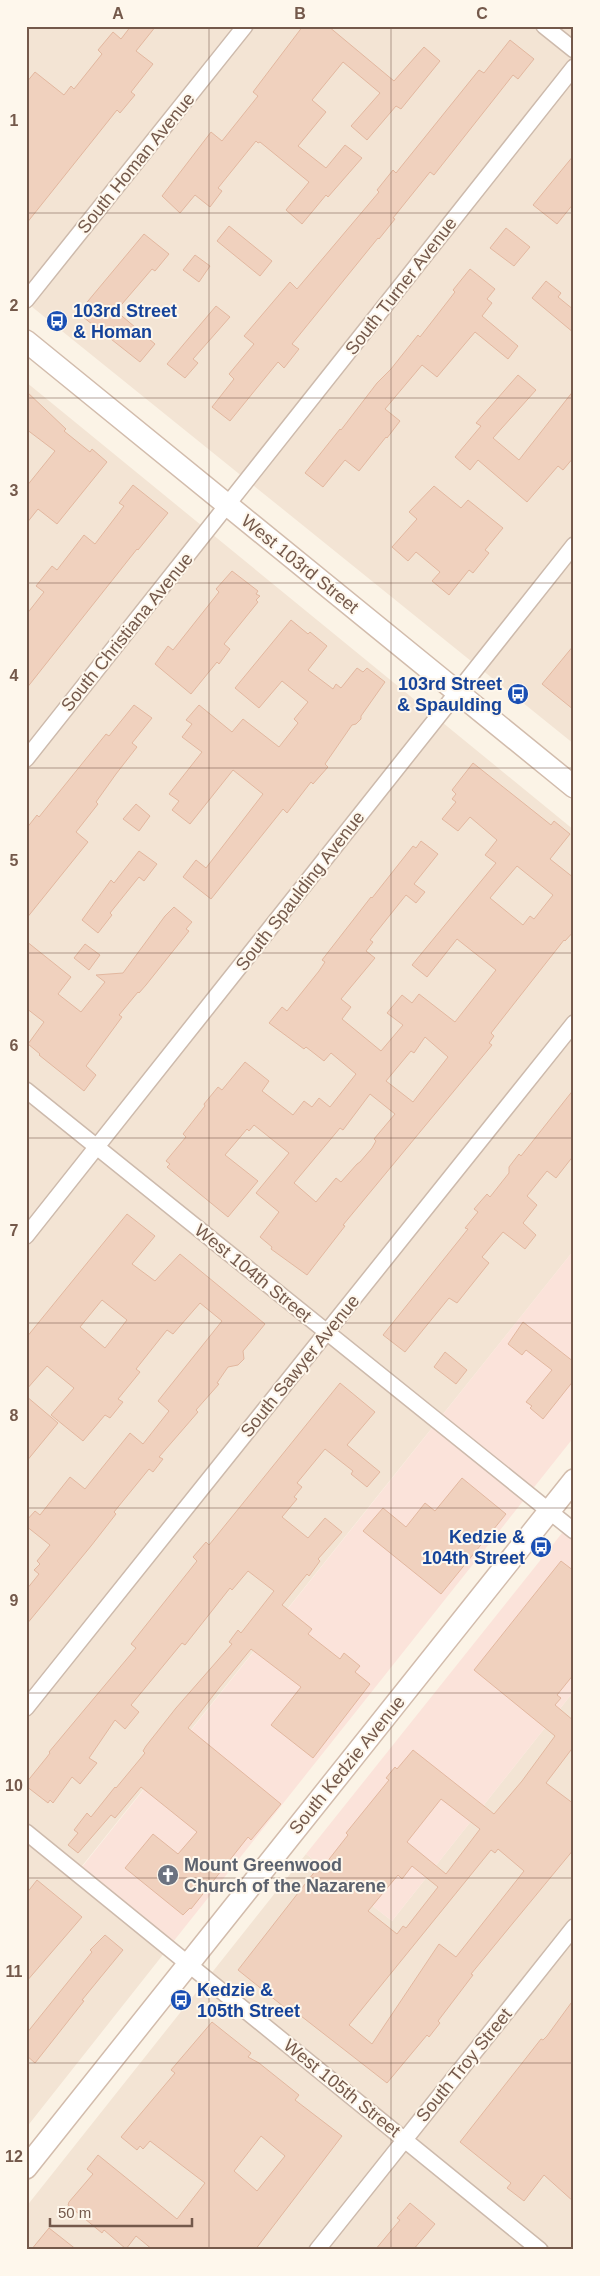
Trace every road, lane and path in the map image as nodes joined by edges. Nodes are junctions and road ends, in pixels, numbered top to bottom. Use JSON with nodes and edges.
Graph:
{"nodes":[{"id":1,"x":245,"y":26,"type":"edge"},
{"id":2,"x":544,"y":26,"type":"edge"},
{"id":3,"x":574,"y":50,"type":"edge"},
{"id":4,"x":574,"y":67,"type":"edge"},
{"id":5,"x":26,"y":300,"type":"edge"},
{"id":6,"x":26,"y":341,"type":"edge"},
{"id":7,"x":228,"y":505,"type":"junction"},
{"id":8,"x":574,"y":545,"type":"edge"},
{"id":9,"x":458,"y":692,"type":"junction"},
{"id":10,"x":26,"y":759,"type":"edge"},
{"id":11,"x":574,"y":787,"type":"edge"},
{"id":12,"x":574,"y":1023,"type":"edge"},
{"id":13,"x":26,"y":1090,"type":"edge"},
{"id":14,"x":97,"y":1147,"type":"junction"},
{"id":15,"x":26,"y":1236,"type":"edge"},
{"id":16,"x":327,"y":1332,"type":"junction"},
{"id":17,"x":574,"y":1480,"type":"edge"},
{"id":18,"x":549,"y":1511,"type":"junction"},
{"id":19,"x":574,"y":1531,"type":"edge"},
{"id":20,"x":26,"y":1708,"type":"edge"},
{"id":21,"x":26,"y":1832,"type":"edge"},
{"id":22,"x":574,"y":1927,"type":"edge"},
{"id":23,"x":189,"y":1963,"type":"junction"},
{"id":24,"x":405,"y":2139,"type":"junction"},
{"id":25,"x":26,"y":2168,"type":"edge"},
{"id":26,"x":317,"y":2250,"type":"edge"},
{"id":27,"x":540,"y":2250,"type":"edge"}],
"edges":[{"from":1,"to":5,"type":"street","name":"South Homan Avenue"},
{"from":2,"to":3,"type":"street"},
{"from":4,"to":7,"type":"street","name":"South Turner Avenue"},
{"from":6,"to":7,"type":"main road","name":"West 103rd Street"},
{"from":7,"to":9,"type":"main road","name":"West 103rd Street"},
{"from":7,"to":10,"type":"street","name":"South Christiana Avenue"},
{"from":8,"to":9,"type":"street","name":"South Spaulding Avenue"},
{"from":9,"to":11,"type":"main road","name":"West 103rd Street"},
{"from":9,"to":14,"type":"street","name":"South Spaulding Avenue"},
{"from":12,"to":16,"type":"street","name":"South Sawyer Avenue"},
{"from":13,"to":14,"type":"street","name":"West 104th Street"},
{"from":14,"to":15,"type":"street","name":"South Spaulding Avenue"},
{"from":14,"to":16,"type":"street","name":"West 104th Street"},
{"from":16,"to":18,"type":"street","name":"West 104th Street"},
{"from":16,"to":20,"type":"street","name":"South Sawyer Avenue"},
{"from":17,"to":18,"type":"main road","name":"South Kedzie Avenue"},
{"from":18,"to":19,"type":"street","name":"West 104th Street"},
{"from":18,"to":23,"type":"main road","name":"South Kedzie Avenue"},
{"from":21,"to":23,"type":"street","name":"West 105th Street"},
{"from":22,"to":24,"type":"street","name":"South Troy Street"},
{"from":23,"to":24,"type":"street","name":"West 105th Street"},
{"from":23,"to":25,"type":"main road","name":"South Kedzie Avenue"},
{"from":24,"to":26,"type":"street","name":"South Troy Street"},
{"from":24,"to":27,"type":"street","name":"West 105th Street"}]}
